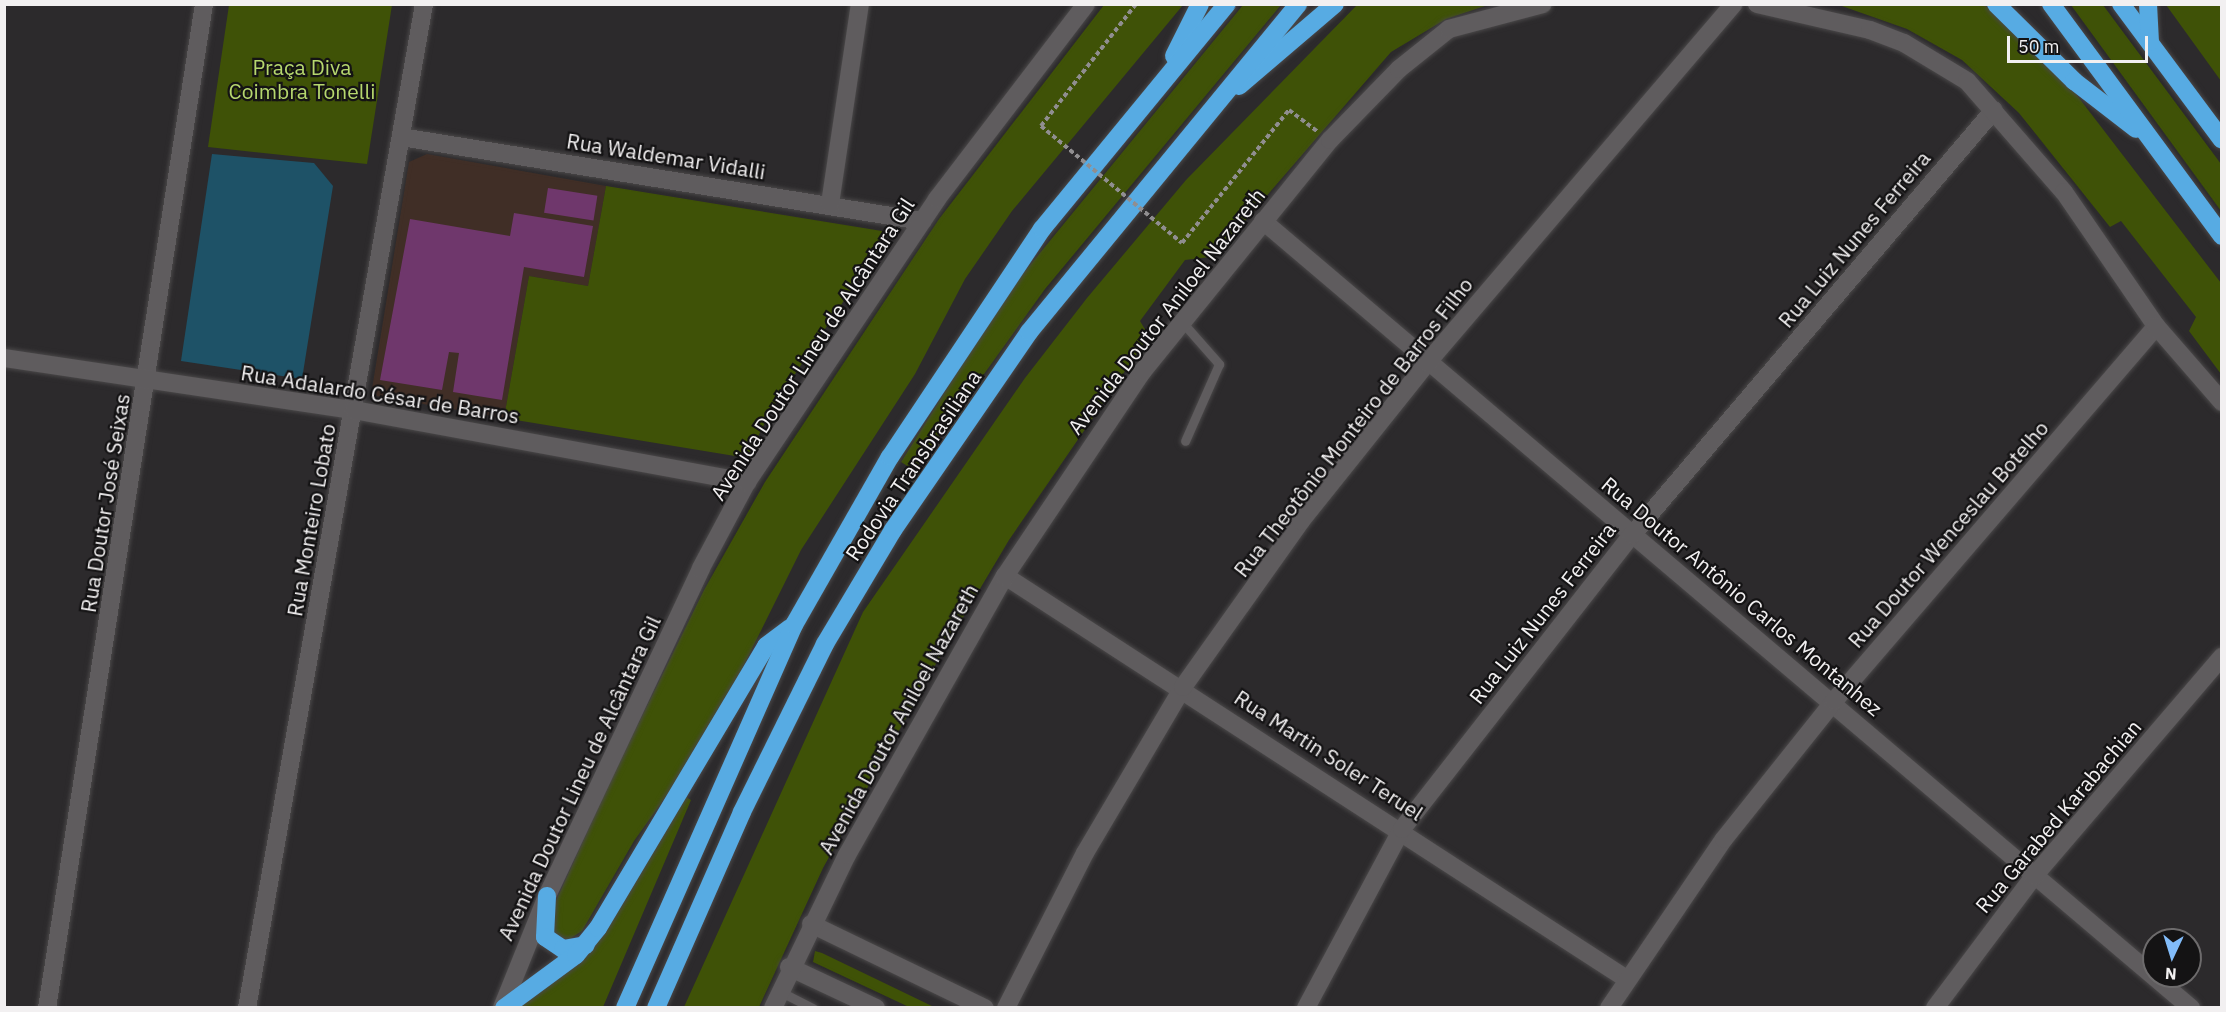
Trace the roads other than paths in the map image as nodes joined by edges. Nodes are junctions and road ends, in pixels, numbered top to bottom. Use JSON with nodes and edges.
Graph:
{"nodes":[{"id":1,"x":204,"y":4,"type":"edge"},
{"id":2,"x":424,"y":4,"type":"edge"},
{"id":3,"x":860,"y":4,"type":"edge"},
{"id":4,"x":1086,"y":4,"type":"edge"},
{"id":5,"x":1200,"y":4,"type":"edge"},
{"id":6,"x":1227,"y":4,"type":"edge"},
{"id":7,"x":1298,"y":4,"type":"edge"},
{"id":8,"x":1335,"y":4,"type":"edge"},
{"id":9,"x":1543,"y":4,"type":"edge"},
{"id":10,"x":1734,"y":4,"type":"edge"},
{"id":11,"x":1757,"y":4,"type":"edge"},
{"id":12,"x":1996,"y":4,"type":"edge"},
{"id":13,"x":2051,"y":4,"type":"edge"},
{"id":14,"x":2121,"y":4,"type":"edge"},
{"id":15,"x":2148,"y":4,"type":"edge"},
{"id":16,"x":2150,"y":42,"type":"junction"},
{"id":17,"x":1162,"y":79,"type":"junction"},
{"id":18,"x":1222,"y":96,"type":"junction"},
{"id":19,"x":1994,"y":110,"type":"junction"},
{"id":20,"x":401,"y":137,"type":"junction"},
{"id":21,"x":2222,"y":140,"type":"edge"},
{"id":22,"x":2152,"y":141,"type":"junction"},
{"id":23,"x":830,"y":204,"type":"junction"},
{"id":24,"x":922,"y":221,"type":"junction"},
{"id":25,"x":1263,"y":221,"type":"junction"},
{"id":26,"x":2222,"y":236,"type":"edge"},
{"id":27,"x":1182,"y":323,"type":"junction"},
{"id":28,"x":2156,"y":326,"type":"junction"},
{"id":29,"x":4,"y":358,"type":"edge"},
{"id":30,"x":1427,"y":363,"type":"junction"},
{"id":31,"x":147,"y":381,"type":"junction"},
{"id":32,"x":2222,"y":402,"type":"edge"},
{"id":33,"x":354,"y":410,"type":"junction"},
{"id":34,"x":1185,"y":441,"type":"dead end"},
{"id":35,"x":747,"y":482,"type":"junction"},
{"id":36,"x":1632,"y":535,"type":"junction"},
{"id":37,"x":1005,"y":576,"type":"junction"},
{"id":38,"x":794,"y":625,"type":"junction"},
{"id":39,"x":2222,"y":657,"type":"edge"},
{"id":40,"x":1183,"y":687,"type":"junction"},
{"id":41,"x":1834,"y":701,"type":"junction"},
{"id":42,"x":1402,"y":830,"type":"junction"},
{"id":43,"x":2034,"y":876,"type":"junction"},
{"id":44,"x":547,"y":896,"type":"junction"},
{"id":45,"x":811,"y":924,"type":"junction"},
{"id":46,"x":586,"y":945,"type":"junction"},
{"id":47,"x":789,"y":967,"type":"junction"},
{"id":48,"x":1625,"y":978,"type":"junction"},
{"id":49,"x":776,"y":999,"type":"edge"},
{"id":50,"x":46,"y":1008,"type":"edge"},
{"id":51,"x":247,"y":1008,"type":"edge"},
{"id":52,"x":503,"y":1008,"type":"edge"},
{"id":53,"x":625,"y":1008,"type":"edge"},
{"id":54,"x":656,"y":1008,"type":"edge"},
{"id":55,"x":813,"y":1008,"type":"edge"},
{"id":56,"x":876,"y":1008,"type":"edge"},
{"id":57,"x":985,"y":1008,"type":"edge"},
{"id":58,"x":1006,"y":1008,"type":"edge"},
{"id":59,"x":1306,"y":1008,"type":"edge"},
{"id":60,"x":1609,"y":1008,"type":"edge"},
{"id":61,"x":1935,"y":1008,"type":"edge"},
{"id":62,"x":2191,"y":1008,"type":"edge"}],
"edges":[{"from":1,"to":31,"type":"street","name":"Rua Doutor José Seixas"},
{"from":2,"to":20,"type":"street","name":"Rua Monteiro Lobato"},
{"from":3,"to":23,"type":"street"},
{"from":4,"to":24,"type":"street","name":"Avenida Doutor Lineu de Alcântara Gil"},
{"from":5,"to":17,"type":"highway"},
{"from":6,"to":17,"type":"highway","name":"Rodovia Transbrasiliana"},
{"from":7,"to":18,"type":"highway","name":"Rodovia Transbrasiliana"},
{"from":8,"to":18,"type":"highway"},
{"from":9,"to":25,"type":"street","name":"Avenida Doutor Aniloel Nazareth"},
{"from":10,"to":30,"type":"street","name":"Rua Theotônio Monteiro de Barros Filho"},
{"from":11,"to":19,"type":"street"},
{"from":12,"to":22,"type":"highway"},
{"from":13,"to":22,"type":"highway"},
{"from":14,"to":16,"type":"highway"},
{"from":15,"to":16,"type":"highway"},
{"from":16,"to":21,"type":"highway"},
{"from":17,"to":38,"type":"highway","name":"Rodovia Transbrasiliana"},
{"from":18,"to":54,"type":"highway","name":"Rodovia Transbrasiliana"},
{"from":19,"to":28,"type":"street"},
{"from":19,"to":36,"type":"street","name":"Rua Luiz Nunes Ferreira"},
{"from":20,"to":23,"type":"street","name":"Rua Waldemar Vidalli"},
{"from":20,"to":33,"type":"street","name":"Rua Monteiro Lobato"},
{"from":22,"to":26,"type":"highway"},
{"from":23,"to":24,"type":"street","name":"Rua Waldemar Vidalli"},
{"from":24,"to":35,"type":"street","name":"Avenida Doutor Lineu de Alcântara Gil"},
{"from":25,"to":27,"type":"street","name":"Avenida Doutor Aniloel Nazareth"},
{"from":25,"to":30,"type":"street","name":"Rua Doutor Antônio Carlos Montanhez"},
{"from":27,"to":34,"type":"lane"},
{"from":27,"to":37,"type":"street","name":"Avenida Doutor Aniloel Nazareth"},
{"from":28,"to":32,"type":"street"},
{"from":28,"to":41,"type":"street","name":"Rua Doutor Wenceslau Botelho"},
{"from":29,"to":31,"type":"street","name":"Rua Adalardo César de Barros"},
{"from":30,"to":36,"type":"street","name":"Rua Doutor Antônio Carlos Montanhez"},
{"from":30,"to":40,"type":"street","name":"Rua Theotônio Monteiro de Barros Filho"},
{"from":31,"to":33,"type":"street","name":"Rua Adalardo César de Barros"},
{"from":31,"to":50,"type":"street","name":"Rua Doutor José Seixas"},
{"from":33,"to":35,"type":"street","name":"Rua Adalardo César de Barros"},
{"from":33,"to":51,"type":"street","name":"Rua Monteiro Lobato"},
{"from":35,"to":44,"type":"street","name":"Avenida Doutor Lineu de Alcântara Gil"},
{"from":36,"to":41,"type":"street","name":"Rua Doutor Antônio Carlos Montanhez"},
{"from":36,"to":42,"type":"street","name":"Rua Luiz Nunes Ferreira"},
{"from":37,"to":40,"type":"street","name":"Rua Martin Soler Teruel"},
{"from":37,"to":45,"type":"street","name":"Avenida Doutor Aniloel Nazareth"},
{"from":38,"to":46,"type":"highway"},
{"from":38,"to":53,"type":"highway","name":"Rodovia Transbrasiliana"},
{"from":39,"to":43,"type":"street","name":"Rua Garabed Karabachian"},
{"from":40,"to":42,"type":"street","name":"Rua Martin Soler Teruel"},
{"from":40,"to":58,"type":"street","name":"Rua Theotônio Monteiro de Barros Filho"},
{"from":41,"to":43,"type":"street","name":"Rua Doutor Antônio Carlos Montanhez"},
{"from":41,"to":48,"type":"street","name":"Rua Doutor Wenceslau Botelho"},
{"from":42,"to":48,"type":"street","name":"Rua Martin Soler Teruel"},
{"from":42,"to":59,"type":"street","name":"Rua Luiz Nunes Ferreira"},
{"from":43,"to":61,"type":"street","name":"Rua Garabed Karabachian"},
{"from":43,"to":62,"type":"street","name":"Rua Doutor Antônio Carlos Montanhez"},
{"from":44,"to":46,"type":"highway"},
{"from":44,"to":52,"type":"street","name":"Avenida Doutor Lineu de Alcântara Gil"},
{"from":45,"to":47,"type":"street","name":"Avenida Doutor Aniloel Nazareth"},
{"from":45,"to":57,"type":"street"},
{"from":46,"to":52,"type":"highway"},
{"from":47,"to":49,"type":"street","name":"Avenida Doutor Aniloel Nazareth"},
{"from":47,"to":56,"type":"street"},
{"from":48,"to":60,"type":"street","name":"Rua Doutor Wenceslau Botelho"},
{"from":49,"to":55,"type":"lane"}]}
